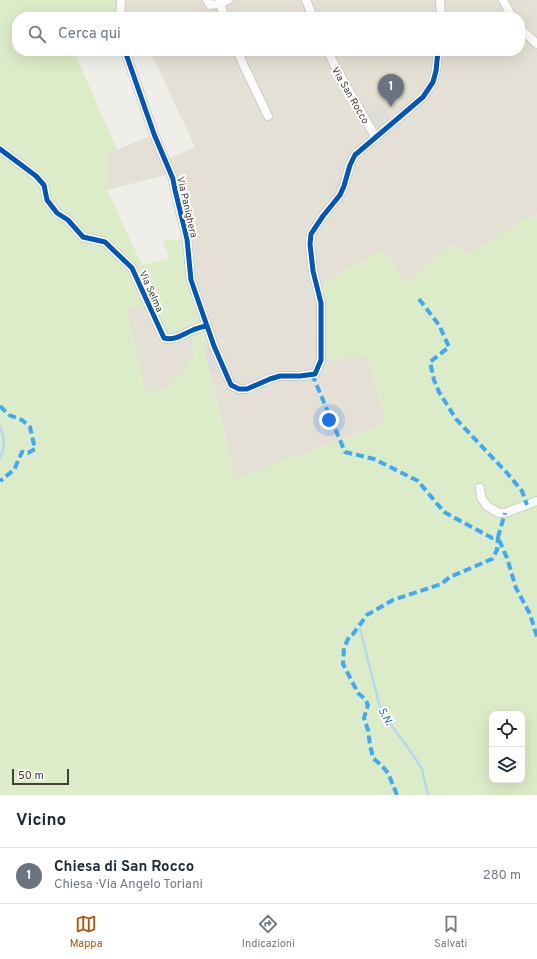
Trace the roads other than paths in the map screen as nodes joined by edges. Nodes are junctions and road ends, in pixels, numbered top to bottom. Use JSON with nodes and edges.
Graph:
{"nodes":[{"id":1,"x":121,"y":0,"type":"edge"},
{"id":2,"x":207,"y":0,"type":"edge"},
{"id":3,"x":228,"y":0,"type":"edge"},
{"id":4,"x":306,"y":0,"type":"edge"},
{"id":5,"x":440,"y":0,"type":"edge"},
{"id":6,"x":503,"y":0,"type":"edge"},
{"id":7,"x":220,"y":4,"type":"junction"},
{"id":8,"x":120,"y":12,"type":"edge"},
{"id":9,"x":223,"y":12,"type":"edge"},
{"id":10,"x":311,"y":12,"type":"edge"},
{"id":11,"x":440,"y":12,"type":"edge"},
{"id":12,"x":509,"y":12,"type":"edge"},
{"id":13,"x":525,"y":33,"type":"edge"},
{"id":14,"x":537,"y":44,"type":"edge"},
{"id":15,"x":127,"y":56,"type":"edge"},
{"id":16,"x":240,"y":56,"type":"edge"},
{"id":17,"x":330,"y":56,"type":"edge"},
{"id":18,"x":438,"y":56,"type":"edge"},
{"id":19,"x":268,"y":116,"type":"dead end"},
{"id":20,"x":376,"y":138,"type":"junction"},
{"id":21,"x":0,"y":149,"type":"edge"},
{"id":22,"x":206,"y":326,"type":"junction"},
{"id":23,"x":480,"y":488,"type":"dead end"},
{"id":24,"x":537,"y":501,"type":"edge"}],
"edges":[{"from":1,"to":8,"type":"street"},
{"from":2,"to":7,"type":"street"},
{"from":3,"to":7,"type":"street"},
{"from":4,"to":10,"type":"street"},
{"from":5,"to":11,"type":"street"},
{"from":6,"to":12,"type":"street"},
{"from":7,"to":9,"type":"street"},
{"from":13,"to":14,"type":"street"},
{"from":15,"to":22,"type":"street","name":"Via Panighera"},
{"from":16,"to":19,"type":"street"},
{"from":17,"to":20,"type":"street","name":"Via San Rocco"},
{"from":18,"to":20,"type":"street"},
{"from":20,"to":22,"type":"street","name":"Via Panighera"},
{"from":21,"to":22,"type":"street","name":"Via Selma"},
{"from":23,"to":24,"type":"street"}]}
